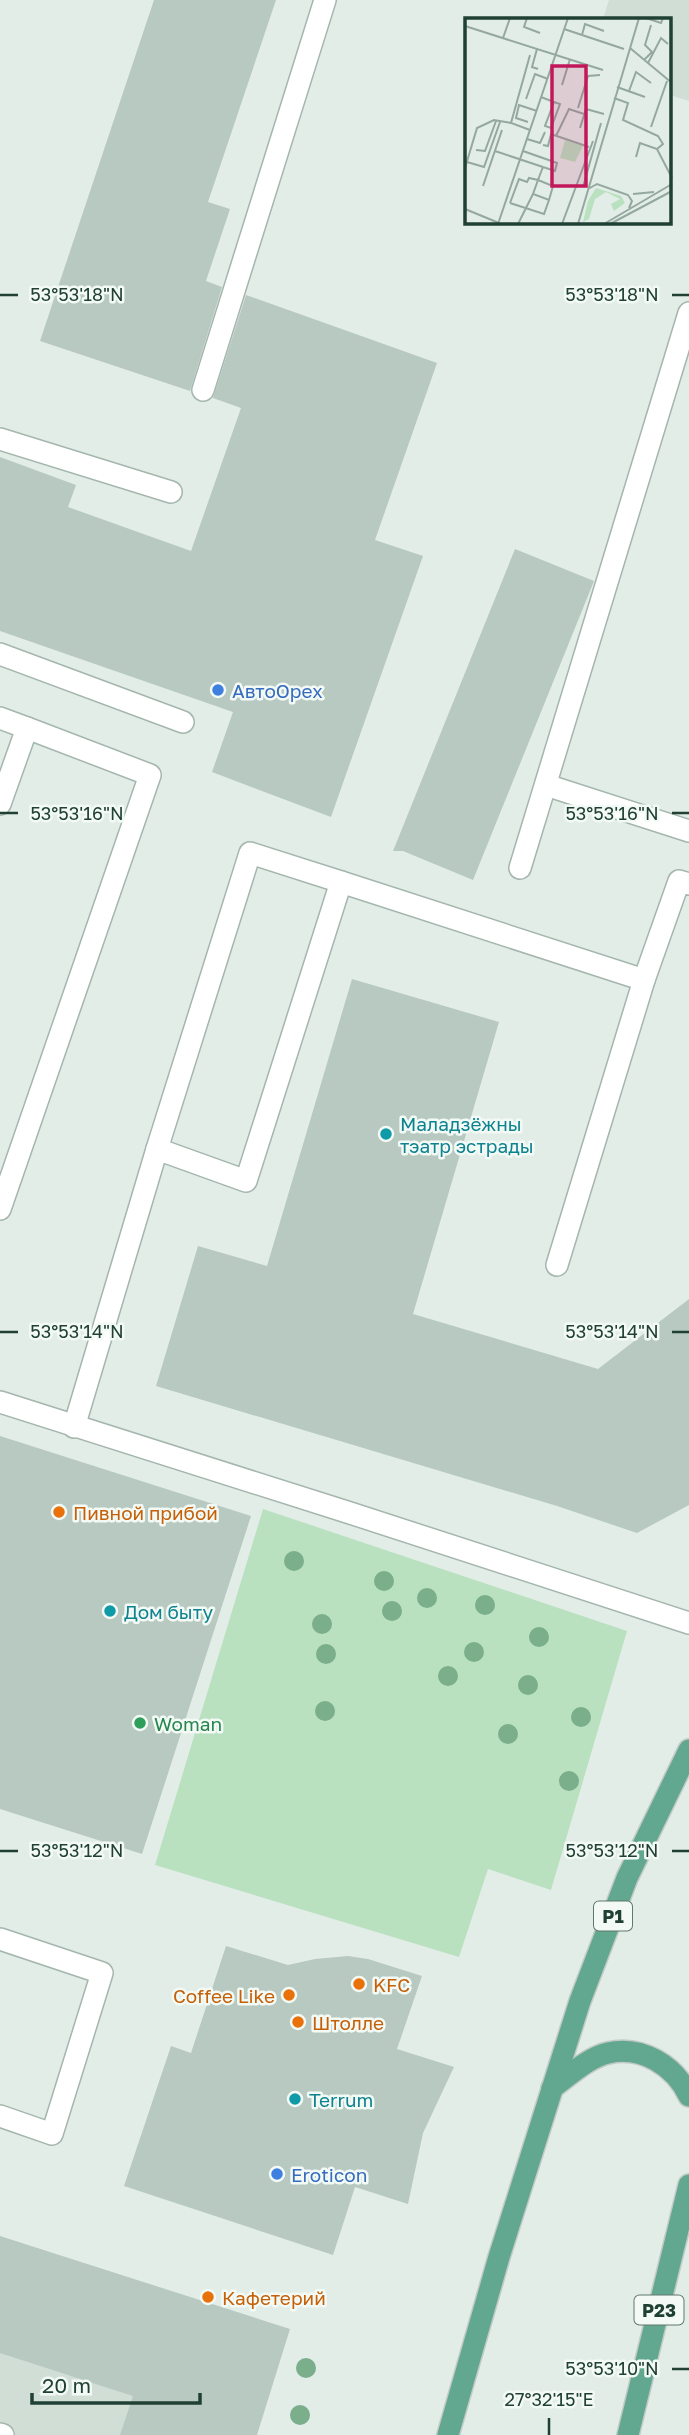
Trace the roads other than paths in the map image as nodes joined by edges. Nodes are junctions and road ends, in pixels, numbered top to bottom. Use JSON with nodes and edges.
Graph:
{"nodes":[{"id":1,"x":325,"y":0,"type":"edge"},
{"id":2,"x":689,"y":313,"type":"edge"},
{"id":3,"x":203,"y":390,"type":"dead end"},
{"id":4,"x":0,"y":439,"type":"edge"},
{"id":5,"x":171,"y":492,"type":"dead end"},
{"id":6,"x":0,"y":654,"type":"edge"},
{"id":7,"x":0,"y":718,"type":"edge"},
{"id":8,"x":183,"y":722,"type":"dead end"},
{"id":9,"x":27,"y":728,"type":"junction"},
{"id":10,"x":546,"y":785,"type":"junction"},
{"id":11,"x":0,"y":804,"type":"edge"},
{"id":12,"x":689,"y":831,"type":"edge"},
{"id":13,"x":520,"y":868,"type":"dead end"},
{"id":14,"x":341,"y":882,"type":"junction"},
{"id":15,"x":689,"y":884,"type":"edge"},
{"id":16,"x":645,"y":980,"type":"junction"},
{"id":17,"x":157,"y":1149,"type":"junction"},
{"id":18,"x":0,"y":1209,"type":"edge"},
{"id":19,"x":557,"y":1265,"type":"dead end"},
{"id":20,"x":0,"y":1402,"type":"edge"},
{"id":21,"x":74,"y":1427,"type":"junction"},
{"id":22,"x":689,"y":1623,"type":"edge"},
{"id":23,"x":689,"y":1750,"type":"edge"},
{"id":24,"x":0,"y":1939,"type":"edge"},
{"id":25,"x":552,"y":2088,"type":"junction"},
{"id":26,"x":689,"y":2096,"type":"edge"},
{"id":27,"x":0,"y":2116,"type":"edge"},
{"id":28,"x":689,"y":2185,"type":"edge"},
{"id":29,"x":448,"y":2435,"type":"edge"},
{"id":30,"x":628,"y":2435,"type":"edge"}],
"edges":[{"from":1,"to":3,"type":"lane"},
{"from":2,"to":10,"type":"lane"},
{"from":4,"to":5,"type":"lane"},
{"from":6,"to":8,"type":"lane"},
{"from":7,"to":9,"type":"lane"},
{"from":9,"to":11,"type":"lane"},
{"from":9,"to":18,"type":"lane"},
{"from":10,"to":12,"type":"lane"},
{"from":10,"to":13,"type":"lane"},
{"from":14,"to":16,"type":"lane"},
{"from":14,"to":17,"type":"lane"},
{"from":14,"to":17,"type":"lane"},
{"from":15,"to":16,"type":"lane"},
{"from":16,"to":19,"type":"lane"},
{"from":17,"to":21,"type":"lane"},
{"from":20,"to":21,"type":"lane"},
{"from":21,"to":22,"type":"lane"},
{"from":23,"to":25,"type":"main road","number":"Р1"},
{"from":24,"to":27,"type":"lane"},
{"from":25,"to":26,"type":"main road"},
{"from":25,"to":29,"type":"main road","number":"Р1"},
{"from":28,"to":30,"type":"main road","number":"Р23"}]}
